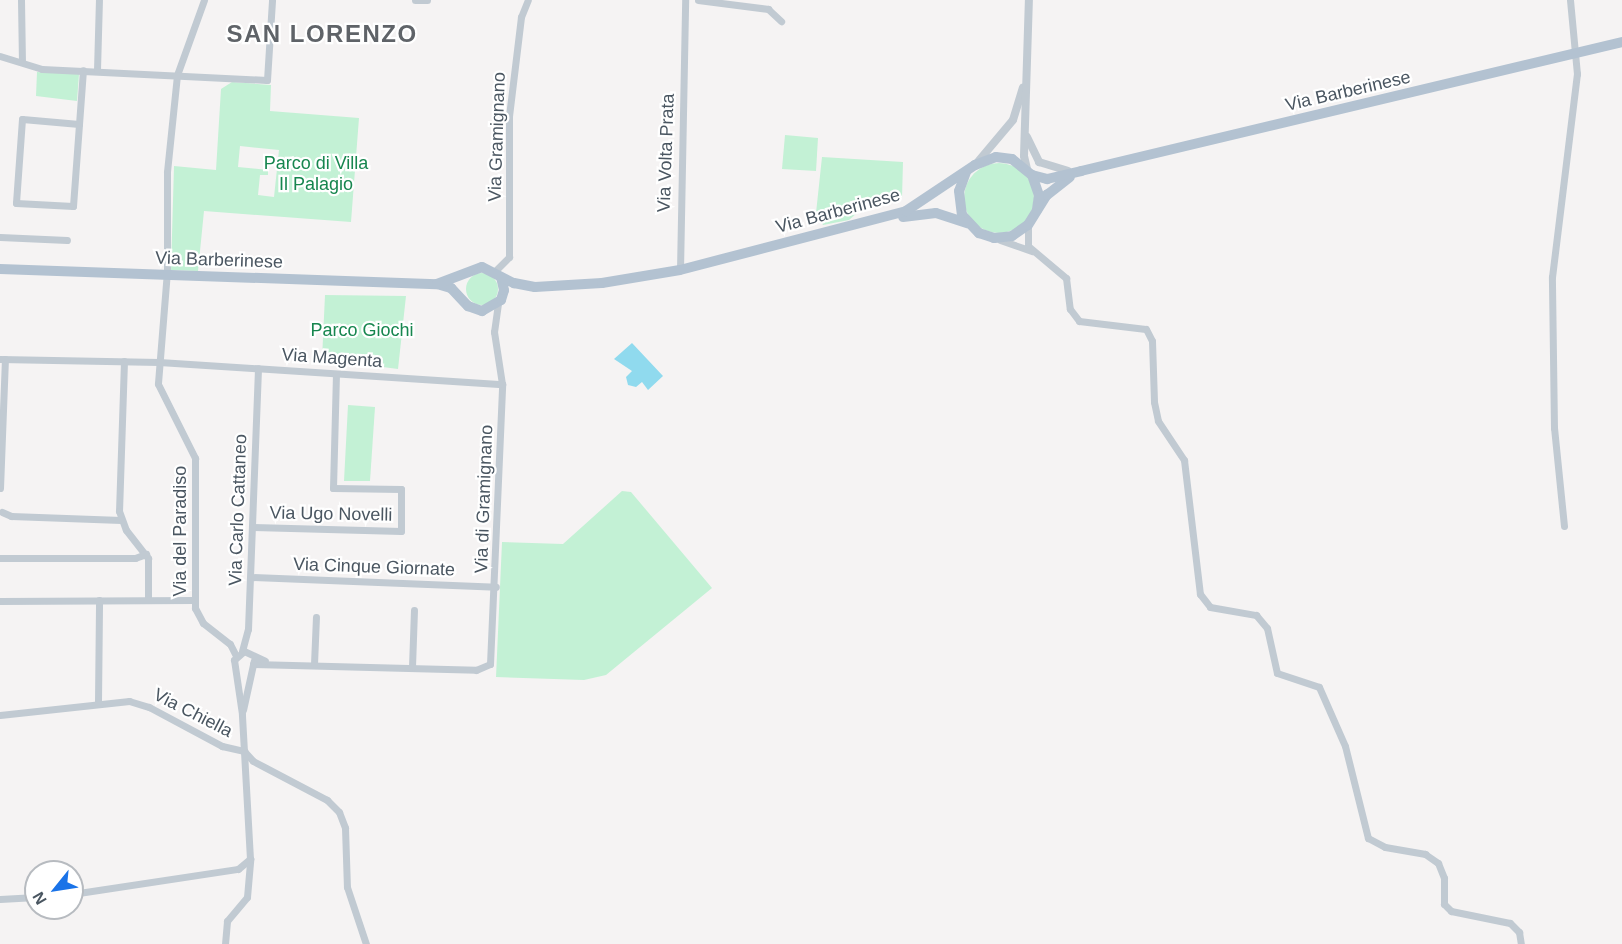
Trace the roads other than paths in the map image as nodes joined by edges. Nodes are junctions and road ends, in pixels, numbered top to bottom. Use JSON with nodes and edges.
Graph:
{"nodes":[{"id":1,"x":21,"y":0,"type":"edge"},
{"id":2,"x":99,"y":0,"type":"edge"},
{"id":3,"x":204,"y":0,"type":"edge"},
{"id":4,"x":273,"y":0,"type":"edge"},
{"id":5,"x":415,"y":0,"type":"edge"},
{"id":6,"x":428,"y":0,"type":"edge"},
{"id":7,"x":528,"y":0,"type":"edge"},
{"id":8,"x":685,"y":0,"type":"edge"},
{"id":9,"x":698,"y":0,"type":"edge"},
{"id":10,"x":1029,"y":0,"type":"edge"},
{"id":11,"x":1570,"y":0,"type":"edge"},
{"id":12,"x":781,"y":21,"type":"dead end"},
{"id":13,"x":1622,"y":42,"type":"edge"},
{"id":14,"x":1576,"y":53,"type":"junction"},
{"id":15,"x":0,"y":56,"type":"edge"},
{"id":16,"x":22,"y":62,"type":"junction"},
{"id":17,"x":1028,"y":63,"type":"junction"},
{"id":18,"x":83,"y":70,"type":"junction"},
{"id":19,"x":97,"y":70,"type":"junction"},
{"id":20,"x":177,"y":75,"type":"junction"},
{"id":21,"x":1025,"y":122,"type":"junction"},
{"id":22,"x":79,"y":124,"type":"junction"},
{"id":23,"x":971,"y":168,"type":"junction"},
{"id":24,"x":1081,"y":171,"type":"junction"},
{"id":25,"x":1030,"y":172,"type":"junction"},
{"id":26,"x":1037,"y":210,"type":"junction"},
{"id":27,"x":967,"y":223,"type":"junction"},
{"id":28,"x":1028,"y":225,"type":"junction"},
{"id":29,"x":0,"y":237,"type":"edge"},
{"id":30,"x":994,"y":238,"type":"junction"},
{"id":31,"x":67,"y":240,"type":"dead end"},
{"id":32,"x":1038,"y":254,"type":"junction"},
{"id":33,"x":742,"y":255,"type":"junction"},
{"id":34,"x":0,"y":269,"type":"edge"},
{"id":35,"x":680,"y":270,"type":"junction"},
{"id":36,"x":498,"y":274,"type":"junction"},
{"id":37,"x":167,"y":275,"type":"junction"},
{"id":38,"x":464,"y":276,"type":"junction"},
{"id":39,"x":437,"y":284,"type":"junction"},
{"id":40,"x":535,"y":287,"type":"junction"},
{"id":41,"x":462,"y":298,"type":"junction"},
{"id":42,"x":500,"y":300,"type":"junction"},
{"id":43,"x":482,"y":311,"type":"junction"},
{"id":44,"x":494,"y":332,"type":"junction"},
{"id":45,"x":2,"y":359,"type":"edge"},
{"id":46,"x":124,"y":361,"type":"junction"},
{"id":47,"x":159,"y":362,"type":"junction"},
{"id":48,"x":258,"y":368,"type":"junction"},
{"id":49,"x":336,"y":374,"type":"junction"},
{"id":50,"x":502,"y":384,"type":"junction"},
{"id":51,"x":0,"y":488,"type":"edge"},
{"id":52,"x":1,"y":511,"type":"edge"},
{"id":53,"x":121,"y":520,"type":"junction"},
{"id":54,"x":1564,"y":526,"type":"dead end"},
{"id":55,"x":252,"y":527,"type":"junction"},
{"id":56,"x":146,"y":554,"type":"junction"},
{"id":57,"x":0,"y":558,"type":"edge"},
{"id":58,"x":250,"y":577,"type":"junction"},
{"id":59,"x":496,"y":587,"type":"junction"},
{"id":60,"x":99,"y":600,"type":"junction"},
{"id":61,"x":148,"y":600,"type":"junction"},
{"id":62,"x":194,"y":600,"type":"junction"},
{"id":63,"x":0,"y":602,"type":"edge"},
{"id":64,"x":414,"y":610,"type":"dead end"},
{"id":65,"x":316,"y":617,"type":"dead end"},
{"id":66,"x":239,"y":653,"type":"junction"},
{"id":67,"x":252,"y":663,"type":"junction"},
{"id":68,"x":314,"y":664,"type":"junction"},
{"id":69,"x":236,"y":667,"type":"junction"},
{"id":70,"x":412,"y":667,"type":"junction"},
{"id":71,"x":99,"y":702,"type":"junction"},
{"id":72,"x":242,"y":714,"type":"junction"},
{"id":73,"x":0,"y":715,"type":"edge"},
{"id":74,"x":244,"y":752,"type":"junction"},
{"id":75,"x":250,"y":859,"type":"junction"},
{"id":76,"x":84,"y":892,"type":"edge"},
{"id":77,"x":24,"y":898,"type":"edge"},
{"id":78,"x":0,"y":899,"type":"edge"},
{"id":79,"x":225,"y":944,"type":"edge"},
{"id":80,"x":366,"y":944,"type":"edge"},
{"id":81,"x":1521,"y":944,"type":"edge"}],
"edges":[{"from":1,"to":16,"type":"street"},
{"from":2,"to":19,"type":"street"},
{"from":3,"to":20,"type":"street","name":"Via del Paradiso"},
{"from":4,"to":20,"type":"street"},
{"from":5,"to":6,"type":"street"},
{"from":7,"to":36,"type":"street","name":"Via Gramignano"},
{"from":8,"to":35,"type":"street","name":"Via Volta Prata"},
{"from":9,"to":12,"type":"street"},
{"from":10,"to":17,"type":"street"},
{"from":11,"to":14,"type":"street"},
{"from":13,"to":14,"type":"main road","name":"Via Barberinese"},
{"from":14,"to":24,"type":"main road","name":"Via Barberinese"},
{"from":14,"to":54,"type":"street"},
{"from":15,"to":16,"type":"street"},
{"from":16,"to":18,"type":"street"},
{"from":17,"to":21,"type":"street"},
{"from":17,"to":23,"type":"street"},
{"from":18,"to":19,"type":"street"},
{"from":18,"to":22,"type":"street"},
{"from":19,"to":20,"type":"street"},
{"from":20,"to":37,"type":"street","name":"Via del Paradiso"},
{"from":21,"to":24,"type":"street"},
{"from":21,"to":25,"type":"street"},
{"from":22,"to":22,"type":"street"},
{"from":23,"to":25,"type":"main road","name":"Via Barberinese"},
{"from":23,"to":27,"type":"main road"},
{"from":23,"to":33,"type":"main road","name":"Via Barberinese"},
{"from":24,"to":25,"type":"main road","name":"Via Barberinese"},
{"from":24,"to":26,"type":"main road","name":"Via Barberinese"},
{"from":25,"to":26,"type":"main road"},
{"from":26,"to":28,"type":"main road","name":"Via Barberinese"},
{"from":27,"to":30,"type":"main road","name":"Via Barberinese"},
{"from":27,"to":33,"type":"main road","name":"Via Barberinese"},
{"from":28,"to":30,"type":"main road"},
{"from":28,"to":32,"type":"street"},
{"from":29,"to":31,"type":"street"},
{"from":30,"to":32,"type":"street"},
{"from":32,"to":81,"type":"street"},
{"from":33,"to":35,"type":"main road","name":"Via Barberinese"},
{"from":34,"to":37,"type":"main road","name":"Via Barberinese"},
{"from":35,"to":40,"type":"main road","name":"Via Barberinese"},
{"from":36,"to":38,"type":"main road","name":"Via Barberinese"},
{"from":36,"to":40,"type":"main road","name":"Via Barberinese"},
{"from":36,"to":42,"type":"main road"},
{"from":37,"to":39,"type":"main road","name":"Via Barberinese"},
{"from":37,"to":47,"type":"street","name":"Via del Paradiso"},
{"from":38,"to":39,"type":"main road","name":"Via Barberinese"},
{"from":38,"to":41,"type":"main road"},
{"from":39,"to":41,"type":"main road","name":"Via Barberinese"},
{"from":40,"to":42,"type":"main road","name":"Via Barberinese"},
{"from":41,"to":43,"type":"main road","name":"Via Barberinese"},
{"from":42,"to":43,"type":"main road","name":"Via Barberinese"},
{"from":42,"to":44,"type":"street","name":"Via di Gramignano"},
{"from":43,"to":44,"type":"street","name":"Via di Gramignano"},
{"from":44,"to":50,"type":"street","name":"Via di Gramignano"},
{"from":45,"to":46,"type":"street","name":"Via Magenta"},
{"from":45,"to":51,"type":"street"},
{"from":46,"to":47,"type":"street","name":"Via Magenta"},
{"from":46,"to":53,"type":"street"},
{"from":47,"to":48,"type":"street","name":"Via Magenta"},
{"from":47,"to":62,"type":"street","name":"Via del Paradiso"},
{"from":48,"to":49,"type":"street","name":"Via Magenta"},
{"from":48,"to":55,"type":"street","name":"Via Carlo Cattaneo"},
{"from":49,"to":50,"type":"street","name":"Via Magenta"},
{"from":49,"to":55,"type":"street","name":"Via Ugo Novelli"},
{"from":50,"to":59,"type":"street","name":"Via di Gramignano"},
{"from":52,"to":53,"type":"street"},
{"from":53,"to":56,"type":"street"},
{"from":55,"to":58,"type":"street","name":"Via Carlo Cattaneo"},
{"from":56,"to":57,"type":"street"},
{"from":56,"to":61,"type":"street"},
{"from":58,"to":59,"type":"street","name":"Via Cinque Giornate"},
{"from":58,"to":66,"type":"street","name":"Via Carlo Cattaneo"},
{"from":59,"to":70,"type":"street","name":"Via di Gramignano"},
{"from":60,"to":61,"type":"street"},
{"from":60,"to":63,"type":"street"},
{"from":60,"to":71,"type":"street"},
{"from":61,"to":62,"type":"street"},
{"from":62,"to":66,"type":"street","name":"Via del Paradiso"},
{"from":64,"to":70,"type":"street"},
{"from":65,"to":68,"type":"street"},
{"from":66,"to":67,"type":"street","name":"Via del Paradiso"},
{"from":66,"to":69,"type":"street"},
{"from":67,"to":68,"type":"street"},
{"from":67,"to":69,"type":"street"},
{"from":67,"to":72,"type":"street"},
{"from":68,"to":70,"type":"street"},
{"from":69,"to":72,"type":"street"},
{"from":71,"to":73,"type":"street","name":"Via Chiella"},
{"from":71,"to":74,"type":"street","name":"Via Chiella"},
{"from":72,"to":74,"type":"street"},
{"from":74,"to":75,"type":"street","name":"Via Chiella"},
{"from":74,"to":80,"type":"street"},
{"from":75,"to":76,"type":"street"},
{"from":75,"to":79,"type":"street","name":"Via Chiella"},
{"from":77,"to":78,"type":"street"}]}
